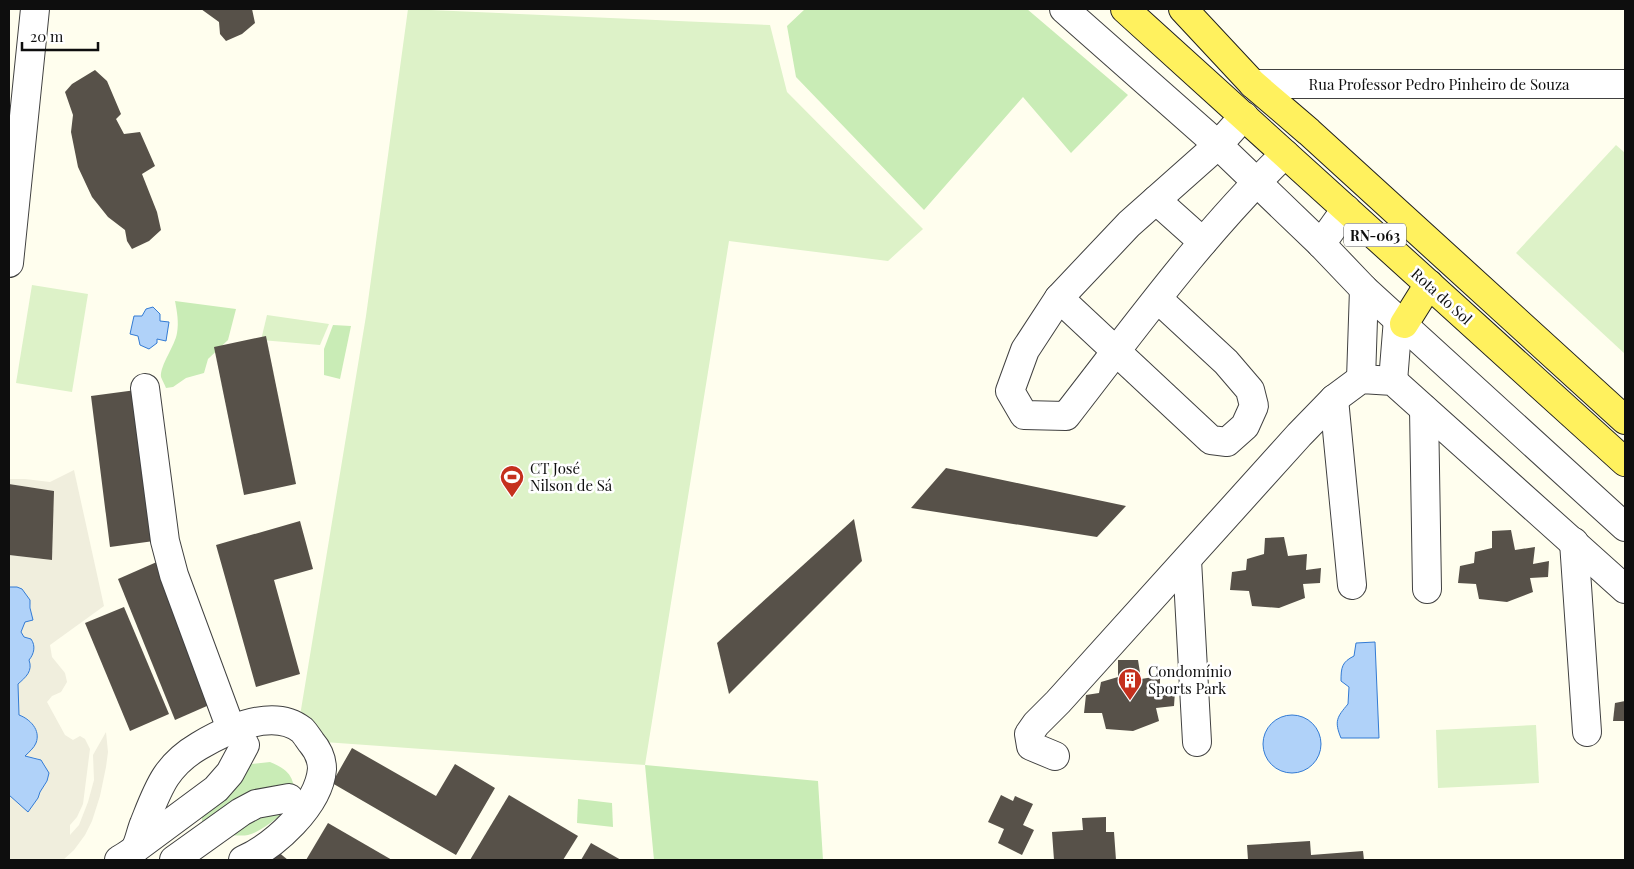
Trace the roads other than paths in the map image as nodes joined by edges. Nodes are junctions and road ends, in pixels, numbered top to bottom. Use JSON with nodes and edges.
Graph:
{"nodes":[{"id":1,"x":34,"y":9,"type":"edge"},
{"id":2,"x":1064,"y":9,"type":"edge"},
{"id":3,"x":1125,"y":9,"type":"edge"},
{"id":4,"x":1183,"y":9,"type":"edge"},
{"id":5,"x":1253,"y":84,"type":"junction"},
{"id":6,"x":1625,"y":84,"type":"edge"},
{"id":7,"x":1244,"y":116,"type":"junction"},
{"id":8,"x":1218,"y":145,"type":"junction"},
{"id":9,"x":1285,"y":154,"type":"junction"},
{"id":10,"x":1256,"y":182,"type":"junction"},
{"id":11,"x":1156,"y":200,"type":"junction"},
{"id":12,"x":1346,"y":209,"type":"junction"},
{"id":13,"x":1203,"y":242,"type":"junction"},
{"id":14,"x":1321,"y":244,"type":"junction"},
{"id":15,"x":9,"y":263,"type":"edge"},
{"id":16,"x":1429,"y":284,"type":"junction"},
{"id":17,"x":1364,"y":288,"type":"junction"},
{"id":18,"x":1059,"y":298,"type":"junction"},
{"id":19,"x":1158,"y":299,"type":"junction"},
{"id":20,"x":1401,"y":321,"type":"junction"},
{"id":21,"x":1117,"y":351,"type":"junction"},
{"id":22,"x":1361,"y":379,"type":"junction"},
{"id":23,"x":1393,"y":381,"type":"junction"},
{"id":24,"x":145,"y":388,"type":"dead end"},
{"id":25,"x":1334,"y":399,"type":"junction"},
{"id":26,"x":1424,"y":408,"type":"junction"},
{"id":27,"x":1625,"y":420,"type":"edge"},
{"id":28,"x":1625,"y":462,"type":"edge"},
{"id":29,"x":1625,"y":527,"type":"edge"},
{"id":30,"x":1574,"y":542,"type":"junction"},
{"id":31,"x":1187,"y":560,"type":"junction"},
{"id":32,"x":1352,"y":585,"type":"dead end"},
{"id":33,"x":1428,"y":588,"type":"dead end"},
{"id":34,"x":1625,"y":589,"type":"edge"},
{"id":35,"x":1587,"y":732,"type":"dead end"},
{"id":36,"x":238,"y":737,"type":"junction"},
{"id":37,"x":1197,"y":742,"type":"dead end"},
{"id":38,"x":1055,"y":756,"type":"dead end"},
{"id":39,"x":290,"y":798,"type":"dead end"},
{"id":40,"x":127,"y":855,"type":"edge"},
{"id":41,"x":174,"y":860,"type":"edge"},
{"id":42,"x":243,"y":860,"type":"edge"}],
"edges":[{"from":1,"to":15,"type":"street"},
{"from":2,"to":8,"type":"street"},
{"from":3,"to":7,"type":"main road","name":"Rota do Sol","number":"RN-063"},
{"from":4,"to":5,"type":"main road","number":"RN-063"},
{"from":5,"to":6,"type":"street","name":"Rua Professor Pedro Pinheiro de Souza"},
{"from":5,"to":27,"type":"main road","number":"RN-063"},
{"from":7,"to":8,"type":"street"},
{"from":7,"to":9,"type":"main road","name":"Rota do Sol","number":"RN-063"},
{"from":8,"to":10,"type":"street"},
{"from":8,"to":11,"type":"street"},
{"from":9,"to":10,"type":"street"},
{"from":9,"to":12,"type":"main road","name":"Rota do Sol","number":"RN-063"},
{"from":10,"to":13,"type":"street"},
{"from":10,"to":14,"type":"street"},
{"from":11,"to":13,"type":"street"},
{"from":11,"to":18,"type":"street"},
{"from":12,"to":14,"type":"street"},
{"from":12,"to":16,"type":"main road","name":"Rota do Sol","number":"RN-063"},
{"from":13,"to":19,"type":"street"},
{"from":14,"to":17,"type":"street"},
{"from":16,"to":20,"type":"main road"},
{"from":16,"to":28,"type":"main road","name":"Rota do Sol","number":"RN-063"},
{"from":17,"to":20,"type":"street"},
{"from":17,"to":22,"type":"street"},
{"from":18,"to":21,"type":"street"},
{"from":18,"to":21,"type":"street"},
{"from":19,"to":21,"type":"street"},
{"from":19,"to":21,"type":"street"},
{"from":20,"to":23,"type":"street"},
{"from":20,"to":29,"type":"street"},
{"from":22,"to":23,"type":"street"},
{"from":22,"to":25,"type":"street"},
{"from":23,"to":26,"type":"street"},
{"from":24,"to":36,"type":"street"},
{"from":25,"to":31,"type":"street"},
{"from":25,"to":32,"type":"street"},
{"from":26,"to":30,"type":"street"},
{"from":26,"to":33,"type":"street"},
{"from":30,"to":34,"type":"street"},
{"from":30,"to":35,"type":"street"},
{"from":31,"to":37,"type":"street"},
{"from":31,"to":38,"type":"street"},
{"from":36,"to":40,"type":"street"},
{"from":36,"to":40,"type":"street"},
{"from":36,"to":42,"type":"street"},
{"from":39,"to":41,"type":"street"}]}
